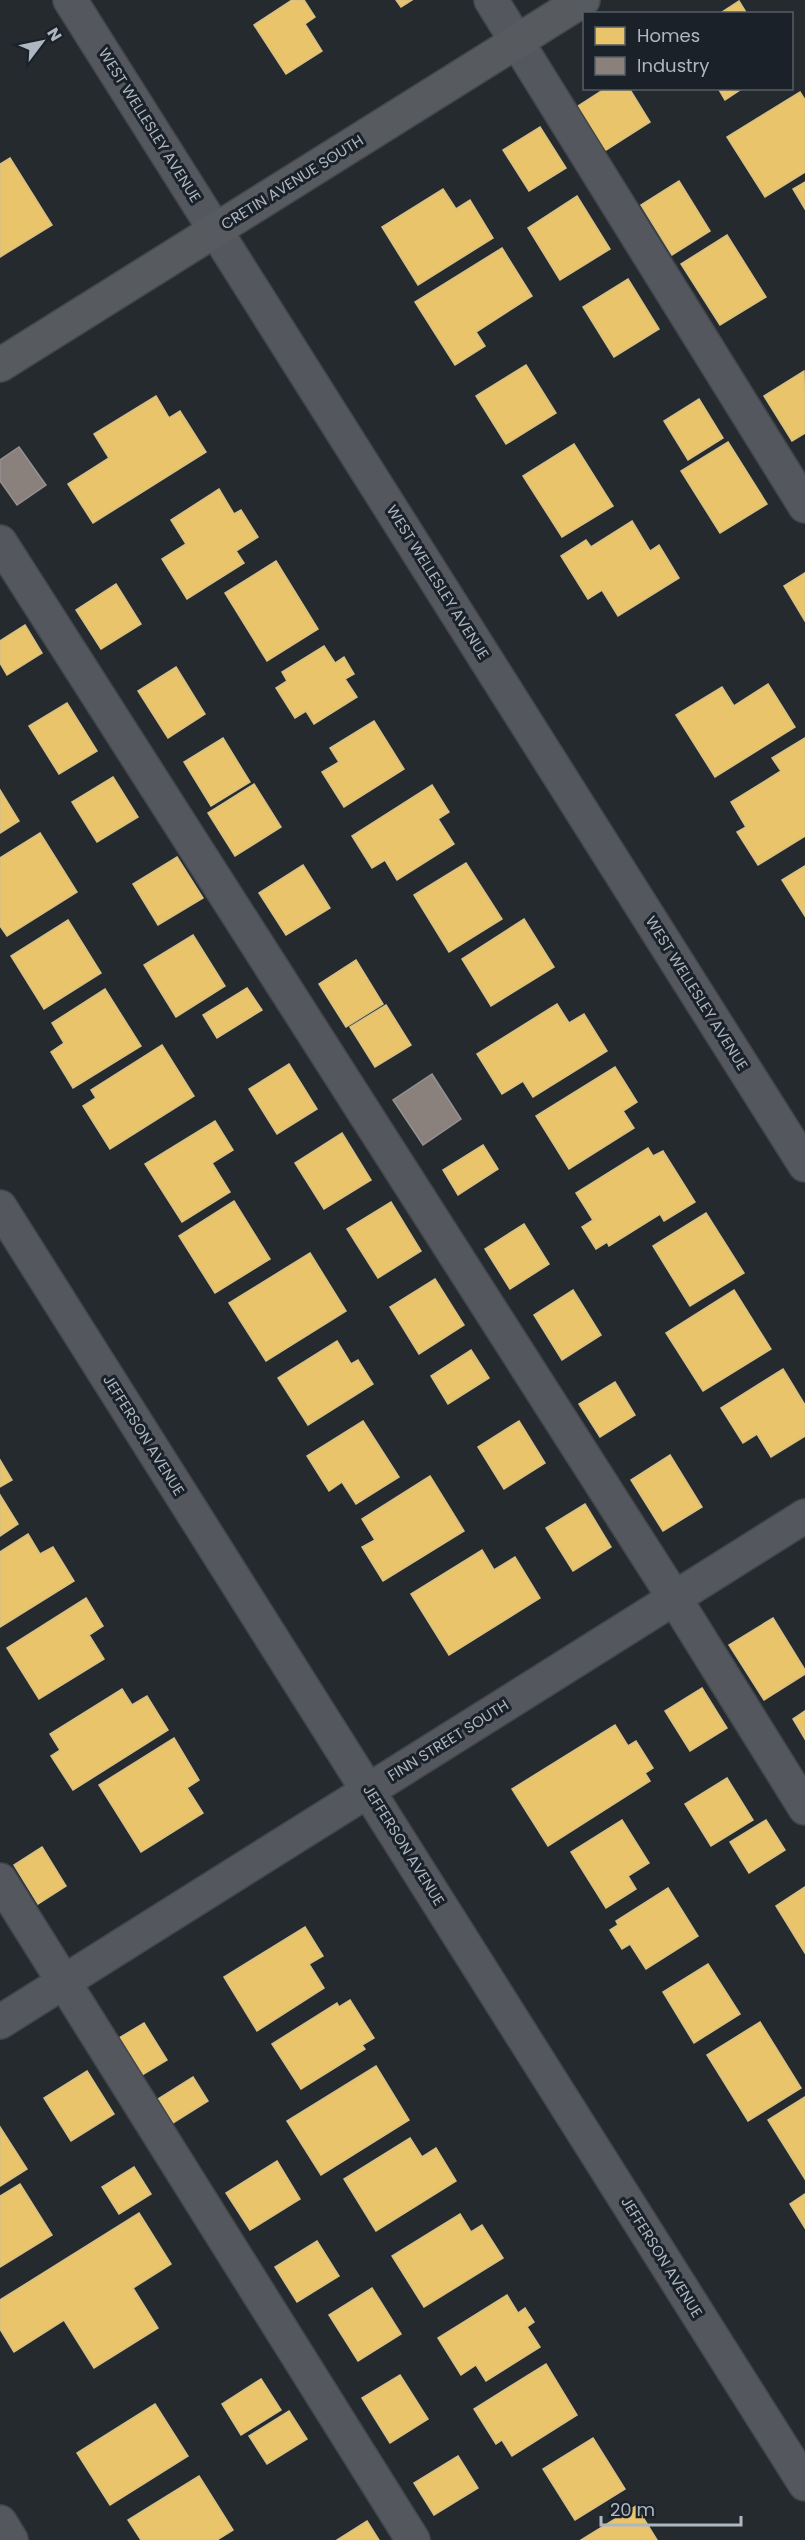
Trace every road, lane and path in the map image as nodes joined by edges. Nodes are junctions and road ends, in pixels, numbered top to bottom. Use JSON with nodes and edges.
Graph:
{"nodes":[{"id":1,"x":70,"y":0,"type":"edge"},
{"id":2,"x":491,"y":0,"type":"edge"},
{"id":3,"x":583,"y":0,"type":"edge"},
{"id":4,"x":516,"y":42,"type":"junction"},
{"id":5,"x":216,"y":230,"type":"junction"},
{"id":6,"x":0,"y":365,"type":"edge"},
{"id":7,"x":805,"y":506,"type":"edge"},
{"id":8,"x":0,"y":542,"type":"edge"},
{"id":9,"x":805,"y":1165,"type":"edge"},
{"id":10,"x":0,"y":1208,"type":"edge"},
{"id":11,"x":805,"y":1516,"type":"edge"},
{"id":12,"x":675,"y":1599,"type":"junction"},
{"id":13,"x":369,"y":1790,"type":"junction"},
{"id":14,"x":805,"y":1808,"type":"edge"},
{"id":15,"x":0,"y":1880,"type":"edge"},
{"id":16,"x":64,"y":1982,"type":"junction"},
{"id":17,"x":0,"y":2022,"type":"edge"},
{"id":18,"x":805,"y":2484,"type":"edge"},
{"id":19,"x":0,"y":2522,"type":"edge"},
{"id":20,"x":11,"y":2540,"type":"edge"},
{"id":21,"x":413,"y":2540,"type":"edge"}],
"edges":[{"from":1,"to":5,"type":"street","name":"WEST WELLESLEY AVENUE"},
{"from":2,"to":4,"type":"street"},
{"from":3,"to":4,"type":"main road","name":"CRETIN AVENUE SOUTH"},
{"from":4,"to":5,"type":"main road","name":"CRETIN AVENUE SOUTH"},
{"from":4,"to":7,"type":"street"},
{"from":5,"to":6,"type":"main road","name":"CRETIN AVENUE SOUTH"},
{"from":5,"to":9,"type":"street","name":"WEST WELLESLEY AVENUE"},
{"from":8,"to":12,"type":"street"},
{"from":10,"to":13,"type":"street","name":"JEFFERSON AVENUE"},
{"from":11,"to":12,"type":"street","name":"FINN STREET SOUTH"},
{"from":12,"to":13,"type":"street","name":"FINN STREET SOUTH"},
{"from":12,"to":14,"type":"street"},
{"from":13,"to":16,"type":"street","name":"FINN STREET SOUTH"},
{"from":13,"to":18,"type":"street","name":"JEFFERSON AVENUE"},
{"from":15,"to":16,"type":"street"},
{"from":16,"to":17,"type":"street","name":"FINN STREET SOUTH"},
{"from":16,"to":21,"type":"street"},
{"from":19,"to":20,"type":"street"}]}
